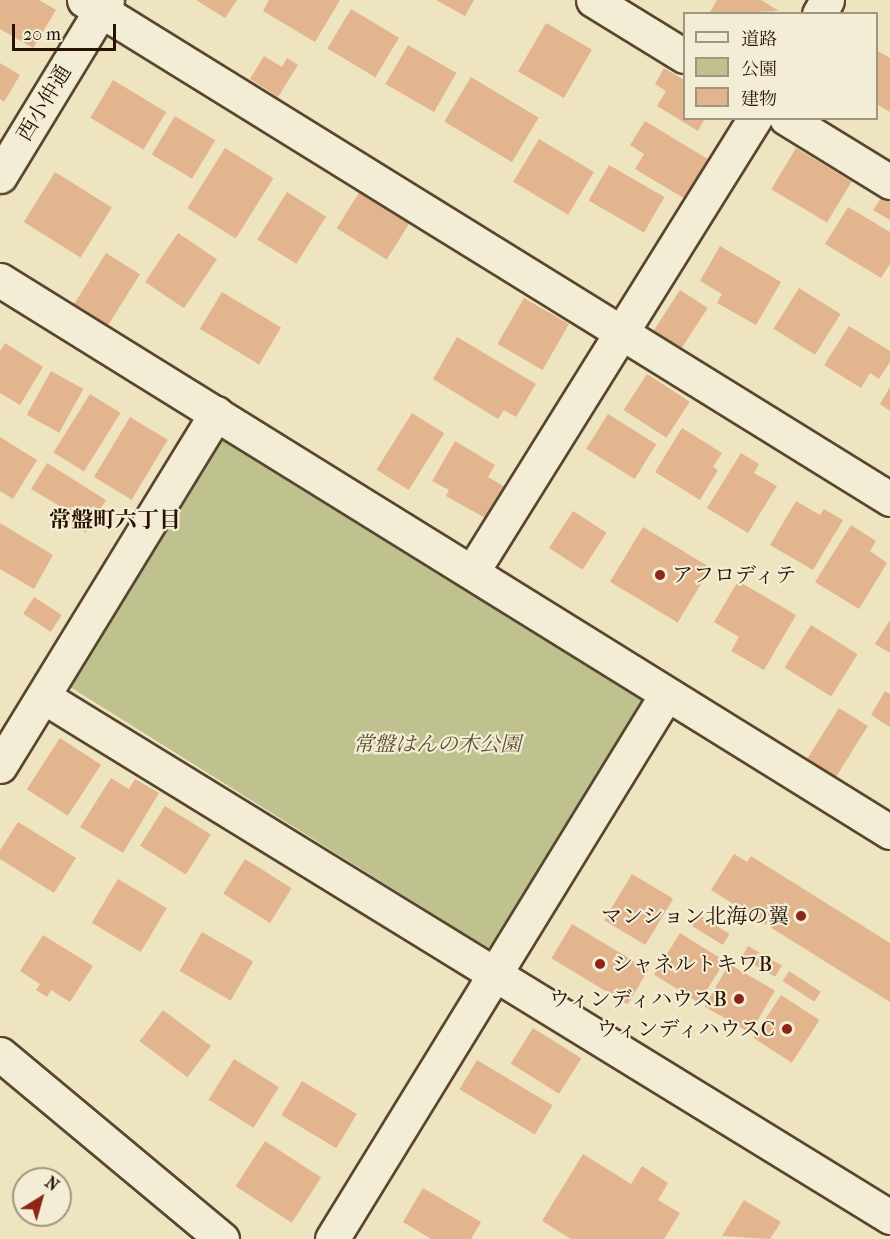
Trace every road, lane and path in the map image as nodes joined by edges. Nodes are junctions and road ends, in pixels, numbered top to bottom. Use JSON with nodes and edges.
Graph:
{"nodes":[{"id":1,"x":593,"y":0,"type":"edge"},
{"id":2,"x":97,"y":3,"type":"edge"},
{"id":3,"x":683,"y":55,"type":"edge"},
{"id":4,"x":754,"y":120,"type":"edge"},
{"id":5,"x":789,"y":120,"type":"edge"},
{"id":6,"x":0,"y":176,"type":"edge"},
{"id":7,"x":890,"y":182,"type":"edge"},
{"id":8,"x":0,"y":280,"type":"edge"},
{"id":9,"x":623,"y":333,"type":"junction"},
{"id":10,"x":216,"y":413,"type":"junction"},
{"id":11,"x":890,"y":499,"type":"edge"},
{"id":12,"x":472,"y":572,"type":"junction"},
{"id":13,"x":666,"y":695,"type":"junction"},
{"id":14,"x":44,"y":697,"type":"junction"},
{"id":15,"x":0,"y":766,"type":"edge"},
{"id":16,"x":890,"y":832,"type":"edge"},
{"id":17,"x":493,"y":975,"type":"junction"},
{"id":18,"x":0,"y":1054,"type":"edge"},
{"id":19,"x":890,"y":1217,"type":"edge"},
{"id":20,"x":222,"y":1239,"type":"edge"},
{"id":21,"x":332,"y":1239,"type":"edge"}],
"edges":[{"from":1,"to":3,"type":"street"},
{"from":2,"to":6,"type":"street","name":"西小仲通"},
{"from":2,"to":9,"type":"street"},
{"from":4,"to":9,"type":"street"},
{"from":5,"to":7,"type":"street"},
{"from":8,"to":10,"type":"street"},
{"from":9,"to":11,"type":"street"},
{"from":9,"to":12,"type":"street"},
{"from":10,"to":12,"type":"street"},
{"from":10,"to":14,"type":"street"},
{"from":12,"to":13,"type":"street"},
{"from":13,"to":16,"type":"street"},
{"from":13,"to":17,"type":"street"},
{"from":14,"to":15,"type":"street"},
{"from":14,"to":17,"type":"street"},
{"from":17,"to":19,"type":"street"},
{"from":17,"to":21,"type":"street"},
{"from":18,"to":20,"type":"street"}]}
